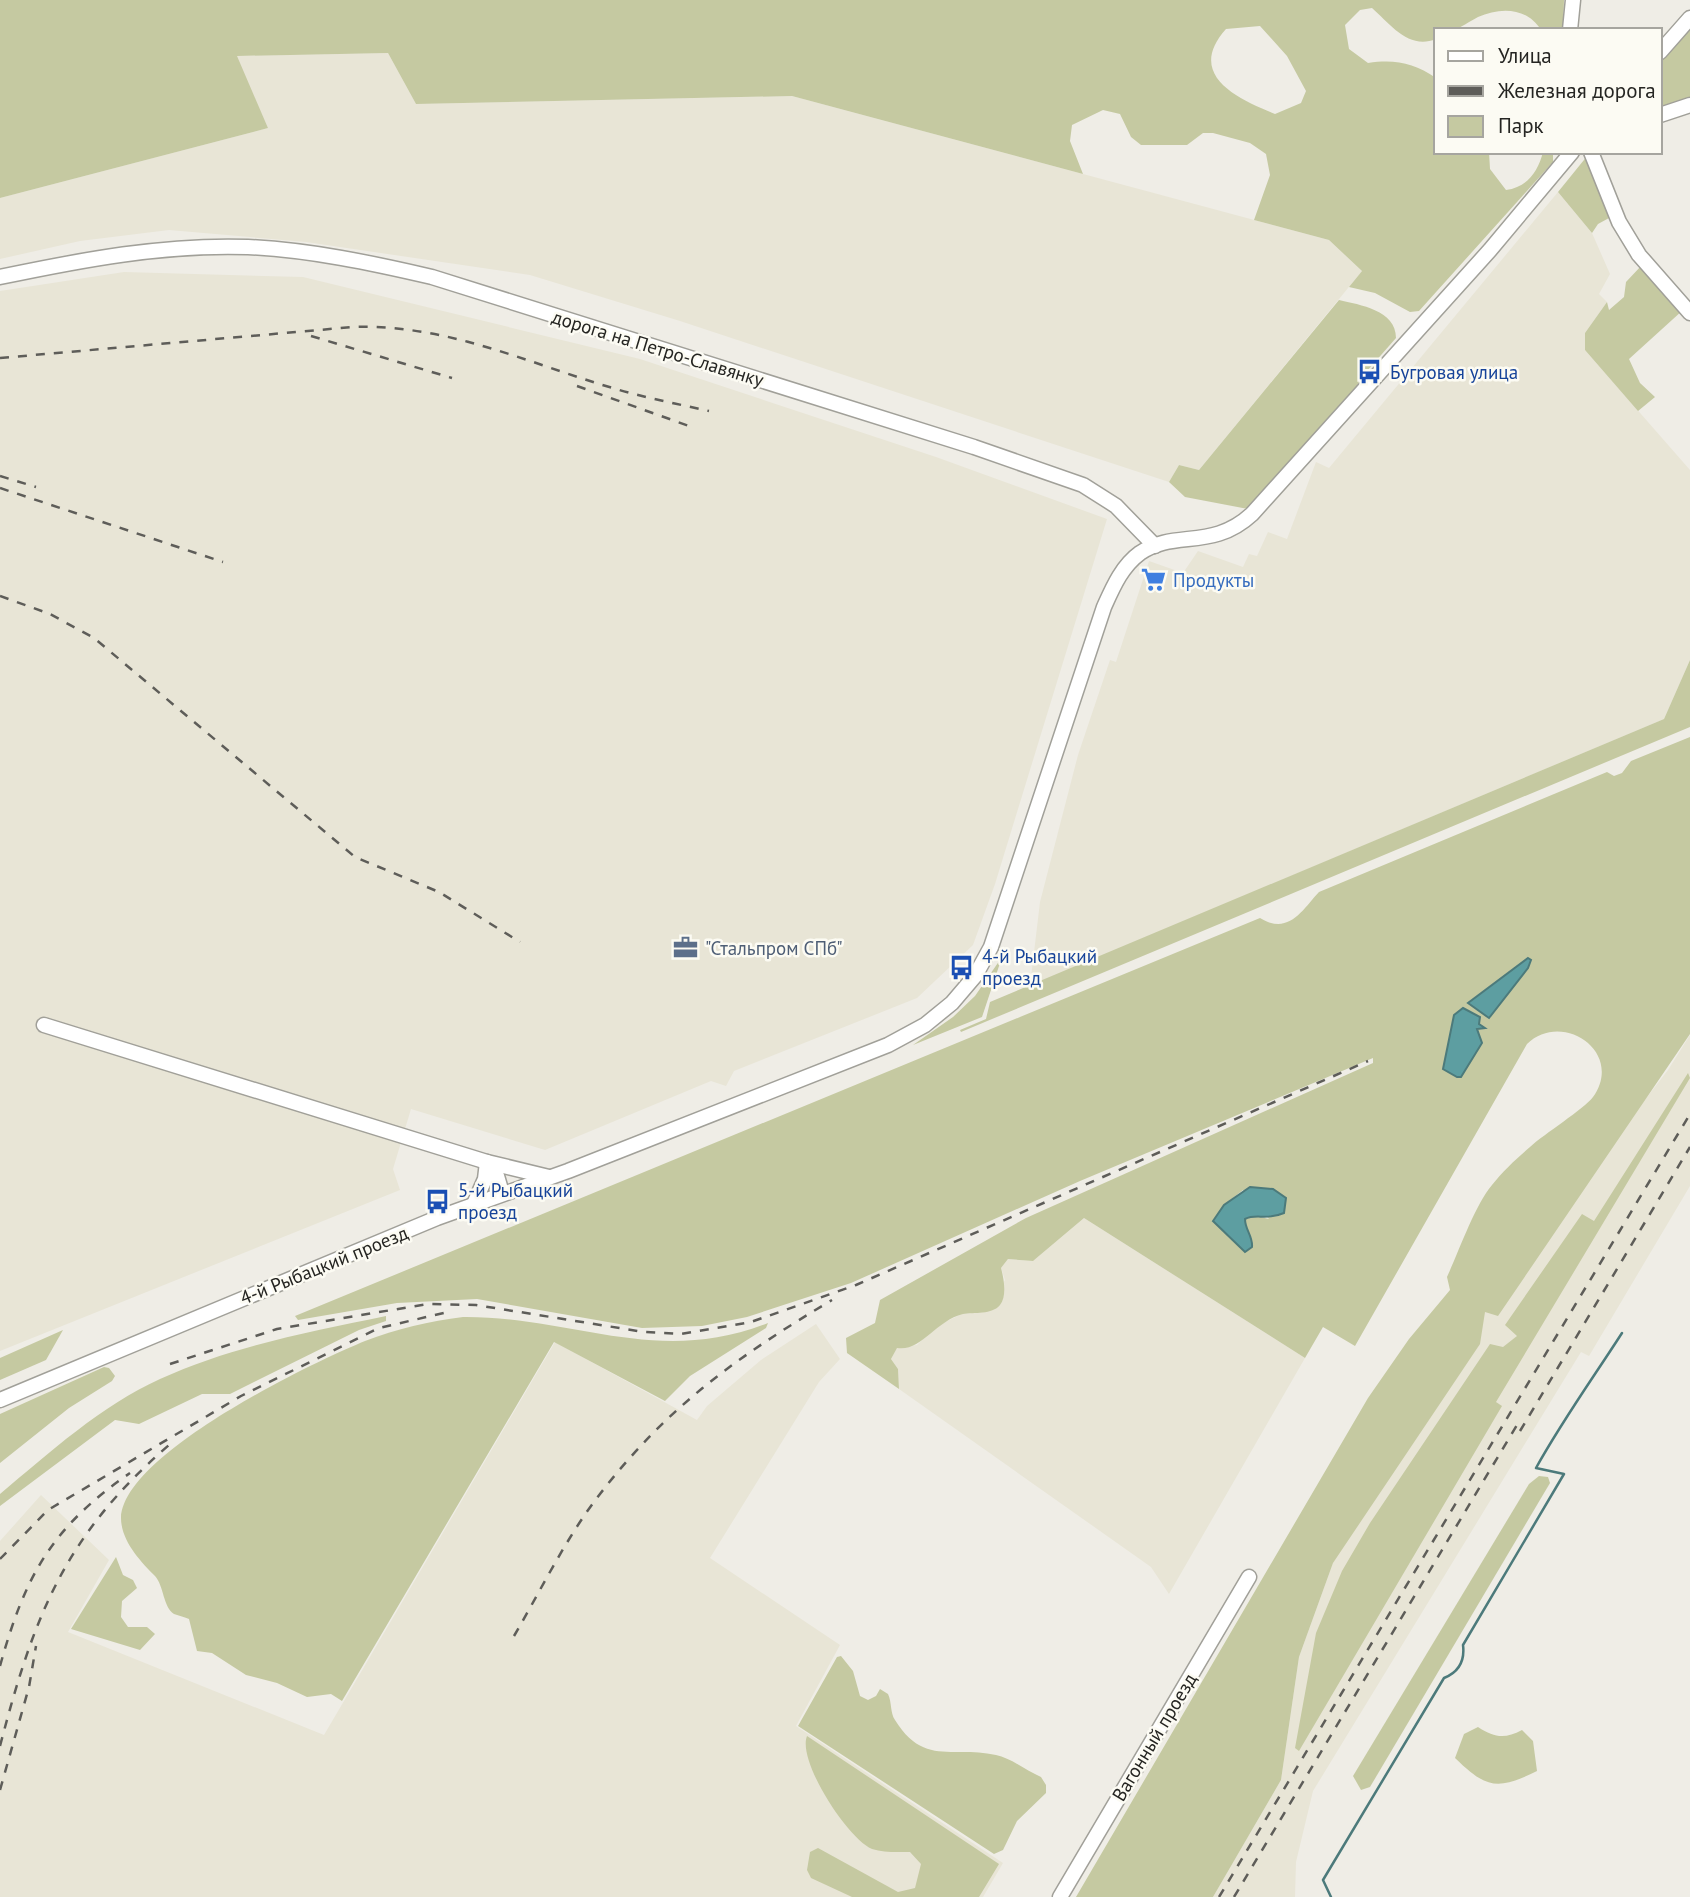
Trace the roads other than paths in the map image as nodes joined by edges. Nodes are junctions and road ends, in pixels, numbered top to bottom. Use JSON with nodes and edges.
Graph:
{"nodes":[{"id":1,"x":1573,"y":0,"type":"edge"},
{"id":2,"x":1690,"y":18,"type":"edge"},
{"id":3,"x":1570,"y":28,"type":"edge"},
{"id":4,"x":1662,"y":49,"type":"edge"},
{"id":5,"x":1690,"y":105,"type":"edge"},
{"id":6,"x":1662,"y":114,"type":"edge"},
{"id":7,"x":1569,"y":154,"type":"edge"},
{"id":8,"x":1592,"y":154,"type":"edge"},
{"id":9,"x":0,"y":277,"type":"edge"},
{"id":10,"x":1690,"y":313,"type":"edge"},
{"id":11,"x":1155,"y":546,"type":"junction"},
{"id":12,"x":44,"y":1025,"type":"dead end"},
{"id":13,"x":487,"y":1162,"type":"junction"},
{"id":14,"x":549,"y":1177,"type":"junction"},
{"id":15,"x":502,"y":1193,"type":"junction"},
{"id":16,"x":474,"y":1204,"type":"junction"},
{"id":17,"x":0,"y":1400,"type":"edge"},
{"id":18,"x":1250,"y":1577,"type":"dead end"},
{"id":19,"x":1060,"y":1897,"type":"edge"}],
"edges":[{"from":1,"to":3,"type":"street"},
{"from":2,"to":4,"type":"street"},
{"from":5,"to":6,"type":"street"},
{"from":7,"to":11,"type":"street"},
{"from":8,"to":10,"type":"street"},
{"from":9,"to":11,"type":"street","name":"дорога на Петро-Славянку"},
{"from":11,"to":14,"type":"street","name":"4-й Рыбацкий проезд"},
{"from":12,"to":13,"type":"street"},
{"from":13,"to":14,"type":"street"},
{"from":13,"to":15,"type":"street"},
{"from":13,"to":16,"type":"street"},
{"from":14,"to":15,"type":"street","name":"4-й Рыбацкий проезд"},
{"from":15,"to":16,"type":"street","name":"4-й Рыбацкий проезд"},
{"from":16,"to":17,"type":"street","name":"4-й Рыбацкий проезд"},
{"from":18,"to":19,"type":"street","name":"Вагонный проезд"}]}
